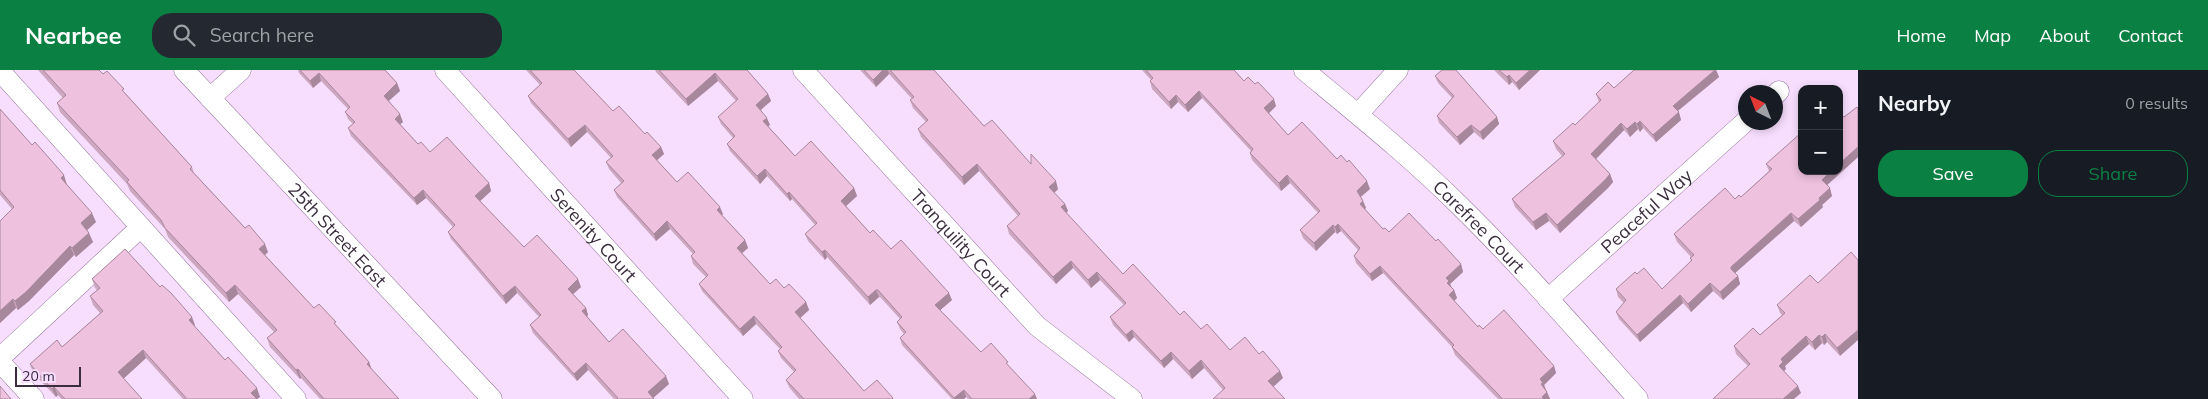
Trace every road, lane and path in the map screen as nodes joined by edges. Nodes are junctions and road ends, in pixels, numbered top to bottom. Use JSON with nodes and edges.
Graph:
{"nodes":[{"id":1,"x":184,"y":70,"type":"edge"},
{"id":2,"x":241,"y":70,"type":"edge"},
{"id":3,"x":445,"y":70,"type":"edge"},
{"id":4,"x":803,"y":70,"type":"edge"},
{"id":5,"x":1304,"y":70,"type":"edge"},
{"id":6,"x":1398,"y":70,"type":"edge"},
{"id":7,"x":0,"y":71,"type":"edge"},
{"id":8,"x":210,"y":98,"type":"junction"},
{"id":9,"x":1358,"y":114,"type":"junction"},
{"id":10,"x":1738,"y":128,"type":"edge"},
{"id":11,"x":141,"y":227,"type":"junction"},
{"id":12,"x":1548,"y":299,"type":"junction"},
{"id":13,"x":0,"y":360,"type":"edge"},
{"id":14,"x":1122,"y":396,"type":"edge"},
{"id":15,"x":34,"y":399,"type":"edge"},
{"id":16,"x":296,"y":399,"type":"edge"},
{"id":17,"x":492,"y":399,"type":"edge"},
{"id":18,"x":743,"y":399,"type":"edge"},
{"id":19,"x":1638,"y":399,"type":"edge"}],
"edges":[{"from":1,"to":8,"type":"street","name":"25th Street East"},
{"from":2,"to":8,"type":"street"},
{"from":3,"to":18,"type":"street","name":"Serenity Court"},
{"from":4,"to":14,"type":"street","name":"Tranquility Court"},
{"from":5,"to":9,"type":"street","name":"Carefree Court"},
{"from":6,"to":9,"type":"street"},
{"from":7,"to":11,"type":"street"},
{"from":8,"to":17,"type":"street","name":"25th Street East"},
{"from":9,"to":12,"type":"street","name":"Carefree Court"},
{"from":10,"to":12,"type":"street","name":"Peaceful Way"},
{"from":11,"to":13,"type":"street"},
{"from":11,"to":16,"type":"street"},
{"from":12,"to":19,"type":"street","name":"Carefree Court"},
{"from":13,"to":15,"type":"street"}]}
